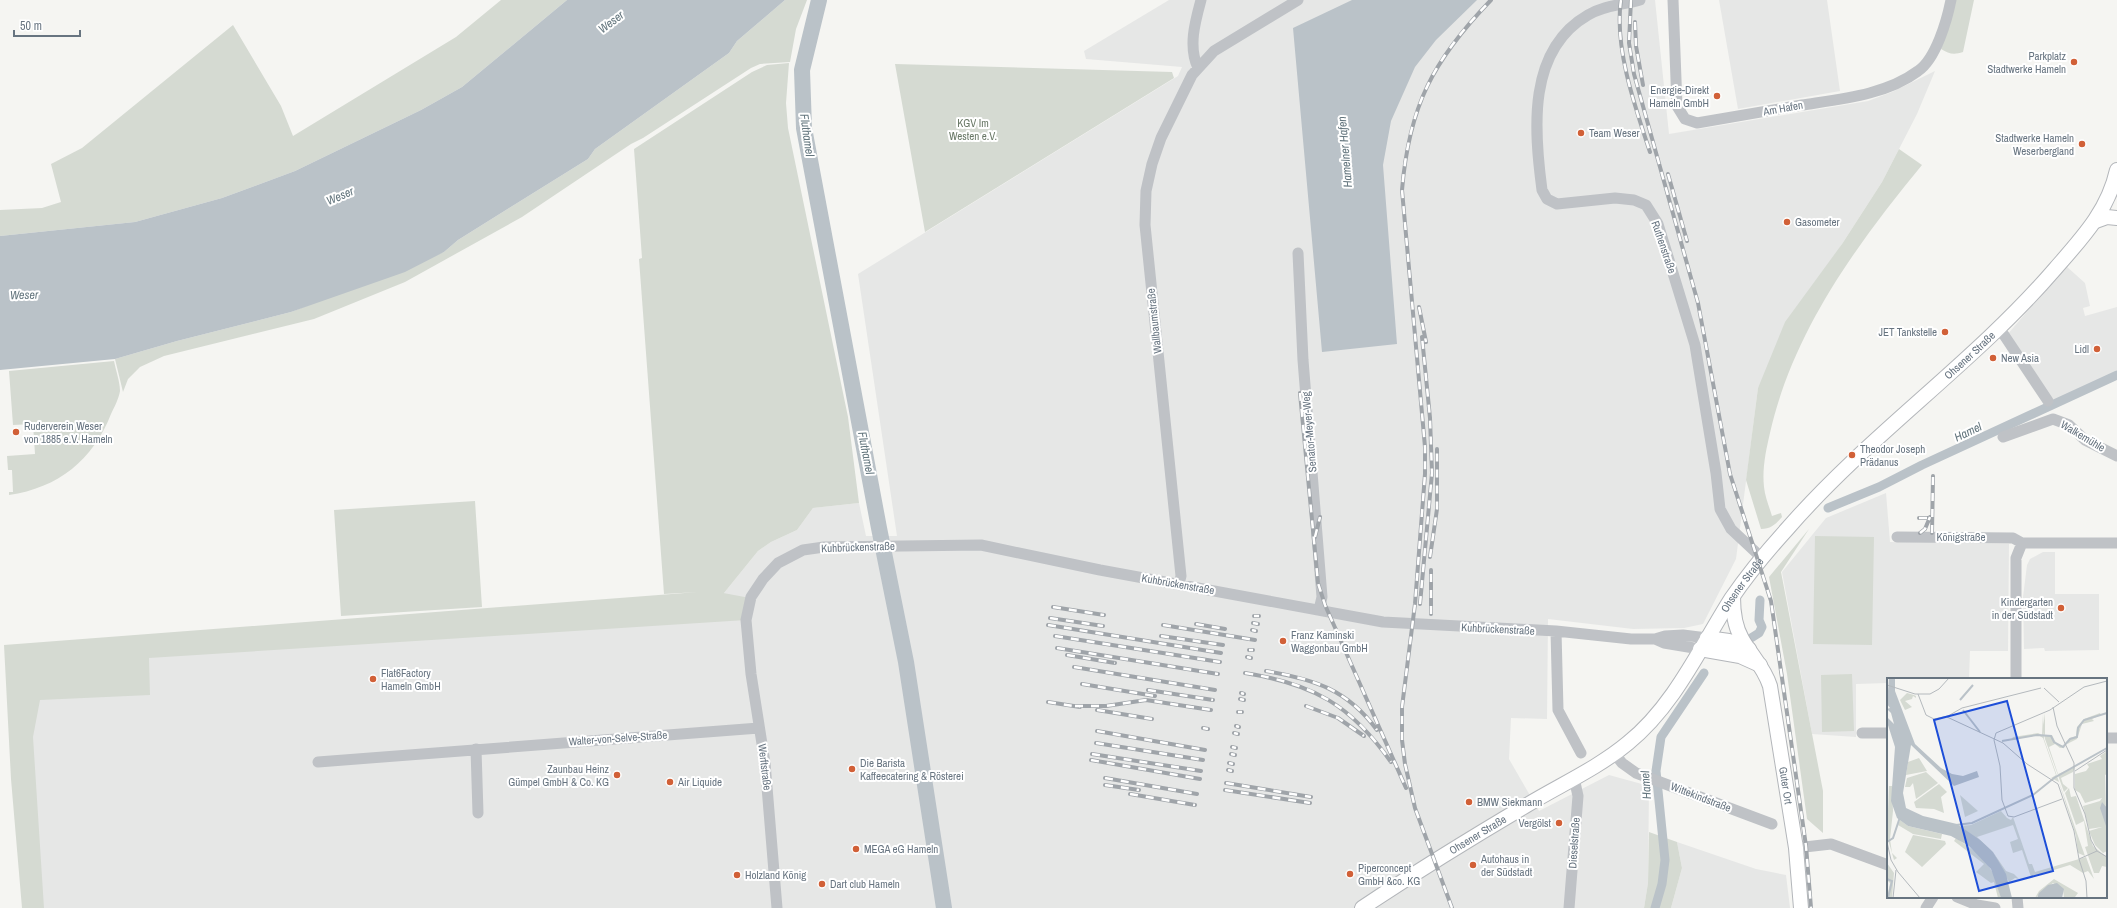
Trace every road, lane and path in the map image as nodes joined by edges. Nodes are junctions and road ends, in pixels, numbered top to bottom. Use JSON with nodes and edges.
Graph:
{"nodes":[{"id":1,"x":1201,"y":0,"type":"edge"},
{"id":2,"x":1298,"y":0,"type":"edge"},
{"id":3,"x":1640,"y":0,"type":"edge"},
{"id":4,"x":1673,"y":0,"type":"edge"},
{"id":5,"x":1951,"y":0,"type":"edge"},
{"id":6,"x":1198,"y":68,"type":"junction"},
{"id":7,"x":2117,"y":170,"type":"edge"},
{"id":8,"x":2117,"y":218,"type":"edge"},
{"id":9,"x":2096,"y":221,"type":"junction"},
{"id":10,"x":1298,"y":253,"type":"dead end"},
{"id":11,"x":1997,"y":330,"type":"junction"},
{"id":12,"x":2048,"y":402,"type":"dead end"},
{"id":13,"x":2003,"y":437,"type":"dead end"},
{"id":14,"x":2117,"y":456,"type":"edge"},
{"id":15,"x":1898,"y":537,"type":"dead end"},
{"id":16,"x":2022,"y":543,"type":"junction"},
{"id":17,"x":2117,"y":543,"type":"edge"},
{"id":18,"x":1762,"y":558,"type":"junction"},
{"id":19,"x":1179,"y":584,"type":"junction"},
{"id":20,"x":1733,"y":597,"type":"junction"},
{"id":21,"x":1319,"y":610,"type":"junction"},
{"id":22,"x":746,"y":627,"type":"joint"},
{"id":23,"x":1556,"y":631,"type":"junction"},
{"id":24,"x":1704,"y":643,"type":"junction"},
{"id":25,"x":1749,"y":649,"type":"junction"},
{"id":26,"x":1760,"y":665,"type":"junction"},
{"id":27,"x":2016,"y":678,"type":"edge"},
{"id":28,"x":759,"y":728,"type":"junction"},
{"id":29,"x":1862,"y":733,"type":"dead end"},
{"id":30,"x":1887,"y":734,"type":"edge"},
{"id":31,"x":476,"y":749,"type":"junction"},
{"id":32,"x":1614,"y":753,"type":"junction"},
{"id":33,"x":1581,"y":754,"type":"dead end"},
{"id":34,"x":318,"y":762,"type":"dead end"},
{"id":35,"x":1574,"y":778,"type":"junction"},
{"id":36,"x":478,"y":813,"type":"dead end"},
{"id":37,"x":1772,"y":824,"type":"dead end"},
{"id":38,"x":1796,"y":848,"type":"junction"},
{"id":39,"x":1887,"y":865,"type":"edge"},
{"id":40,"x":1931,"y":898,"type":"edge"},
{"id":41,"x":1960,"y":898,"type":"edge"},
{"id":42,"x":777,"y":908,"type":"edge"},
{"id":43,"x":1362,"y":908,"type":"edge"},
{"id":44,"x":1569,"y":908,"type":"edge"},
{"id":45,"x":1801,"y":908,"type":"edge"},
{"id":46,"x":1926,"y":908,"type":"edge"},
{"id":47,"x":1995,"y":908,"type":"edge"}],
"edges":[{"from":1,"to":6,"type":"street"},
{"from":2,"to":6,"type":"street","name":"Wallbaumstraße"},
{"from":3,"to":18,"type":"street","name":"Ruthenstraße"},
{"from":4,"to":5,"type":"street","name":"Am Hafen"},
{"from":6,"to":19,"type":"street","name":"Wallbaumstraße"},
{"from":7,"to":9,"type":"main road","name":"Ohsener Straße"},
{"from":8,"to":9,"type":"main road"},
{"from":9,"to":11,"type":"main road","name":"Ohsener Straße"},
{"from":10,"to":21,"type":"street","name":"Senator-Meyer-Weg"},
{"from":11,"to":12,"type":"street"},
{"from":11,"to":18,"type":"main road","name":"Ohsener Straße"},
{"from":13,"to":14,"type":"street","name":"Walkemühle"},
{"from":15,"to":16,"type":"street","name":"Königstraße"},
{"from":16,"to":17,"type":"street","name":"Königstraße"},
{"from":16,"to":27,"type":"street"},
{"from":18,"to":20,"type":"main road","name":"Ohsener Straße"},
{"from":19,"to":21,"type":"street","name":"Kuhbrückenstraße"},
{"from":19,"to":22,"type":"street","name":"Kuhbrückenstraße"},
{"from":20,"to":24,"type":"main road","name":"Ohsener Straße"},
{"from":20,"to":25,"type":"main road","name":"Guter Ort"},
{"from":21,"to":23,"type":"street","name":"Kuhbrückenstraße"},
{"from":22,"to":28,"type":"street","name":"Werftstraße"},
{"from":23,"to":24,"type":"street","name":"Kuhbrückenstraße"},
{"from":23,"to":33,"type":"street"},
{"from":24,"to":25,"type":"main road"},
{"from":24,"to":26,"type":"main road"},
{"from":24,"to":32,"type":"main road","name":"Ohsener Straße"},
{"from":25,"to":26,"type":"main road","name":"Guter Ort"},
{"from":26,"to":38,"type":"main road","name":"Guter Ort"},
{"from":28,"to":31,"type":"street","name":"Walter-von-Selve-Straße"},
{"from":28,"to":42,"type":"street","name":"Werftstraße"},
{"from":29,"to":30,"type":"street"},
{"from":31,"to":34,"type":"street","name":"Walter-von-Selve-Straße"},
{"from":31,"to":36,"type":"street"},
{"from":32,"to":35,"type":"main road","name":"Ohsener Straße"},
{"from":32,"to":37,"type":"street","name":"Wittekindstraße"},
{"from":35,"to":43,"type":"main road","name":"Ohsener Straße"},
{"from":35,"to":44,"type":"street","name":"Dieselstraße"},
{"from":38,"to":39,"type":"street"},
{"from":38,"to":45,"type":"main road","name":"Guter Ort"},
{"from":40,"to":46,"type":"street"},
{"from":41,"to":47,"type":"street"}]}
